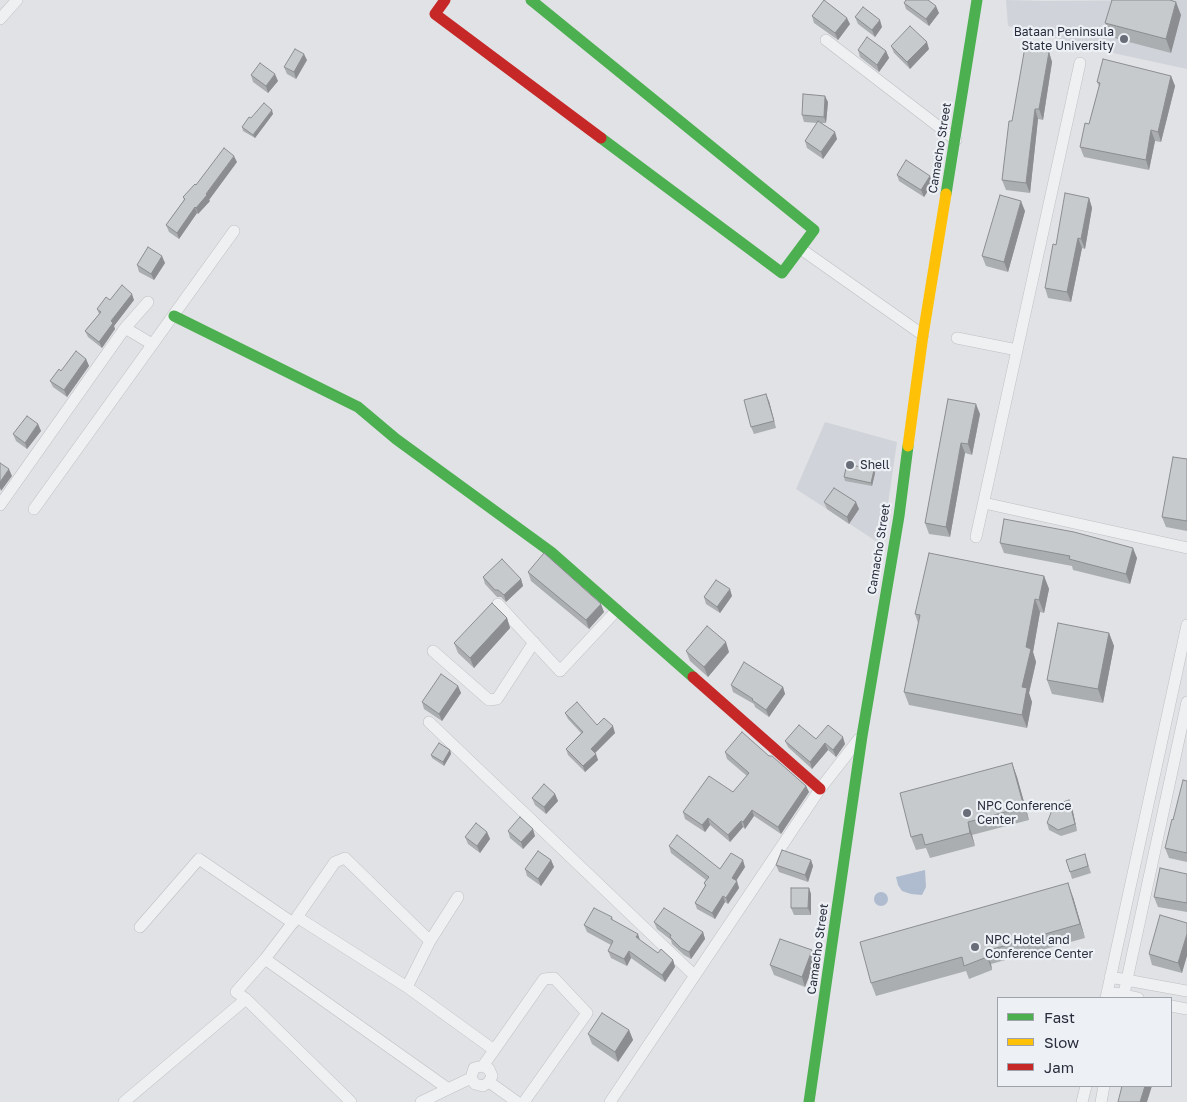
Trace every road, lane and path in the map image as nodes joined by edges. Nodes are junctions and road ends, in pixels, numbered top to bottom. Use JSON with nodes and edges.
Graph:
{"nodes":[{"id":1,"x":17,"y":0,"type":"edge"},
{"id":2,"x":444,"y":0,"type":"edge"},
{"id":3,"x":531,"y":0,"type":"edge"},
{"id":4,"x":978,"y":0,"type":"edge"},
{"id":5,"x":0,"y":20,"type":"edge"},
{"id":6,"x":826,"y":40,"type":"dead end"},
{"id":7,"x":1080,"y":63,"type":"dead end"},
{"id":8,"x":956,"y":140,"type":"junction"},
{"id":9,"x":234,"y":231,"type":"dead end"},
{"id":10,"x":801,"y":249,"type":"junction"},
{"id":11,"x":148,"y":302,"type":"dead end"},
{"id":12,"x":174,"y":316,"type":"junction"},
{"id":13,"x":125,"y":328,"type":"junction"},
{"id":14,"x":923,"y":335,"type":"junction"},
{"id":15,"x":957,"y":338,"type":"dead end"},
{"id":16,"x":152,"y":344,"type":"junction"},
{"id":17,"x":1017,"y":350,"type":"junction"},
{"id":18,"x":984,"y":503,"type":"junction"},
{"id":19,"x":0,"y":505,"type":"edge"},
{"id":20,"x":34,"y":509,"type":"dead end"},
{"id":21,"x":976,"y":537,"type":"dead end"},
{"id":22,"x":1187,"y":548,"type":"edge"},
{"id":23,"x":498,"y":604,"type":"dead end"},
{"id":24,"x":617,"y":610,"type":"junction"},
{"id":25,"x":1187,"y":625,"type":"edge"},
{"id":26,"x":534,"y":642,"type":"junction"},
{"id":27,"x":433,"y":651,"type":"dead end"},
{"id":28,"x":1187,"y":702,"type":"edge"},
{"id":29,"x":429,"y":722,"type":"dead end"},
{"id":30,"x":862,"y":736,"type":"junction"},
{"id":31,"x":820,"y":789,"type":"junction"},
{"id":32,"x":458,"y":897,"type":"dead end"},
{"id":33,"x":295,"y":920,"type":"junction"},
{"id":34,"x":140,"y":927,"type":"dead end"},
{"id":35,"x":430,"y":941,"type":"junction"},
{"id":36,"x":265,"y":959,"type":"junction"},
{"id":37,"x":694,"y":975,"type":"junction"},
{"id":38,"x":1110,"y":977,"type":"junction"},
{"id":39,"x":1127,"y":980,"type":"junction"},
{"id":40,"x":407,"y":988,"type":"junction"},
{"id":41,"x":1187,"y":991,"type":"edge"},
{"id":42,"x":1106,"y":995,"type":"edge"},
{"id":43,"x":1123,"y":997,"type":"edge"},
{"id":44,"x":246,"y":999,"type":"junction"},
{"id":45,"x":1172,"y":1006,"type":"edge"},
{"id":46,"x":1187,"y":1009,"type":"edge"},
{"id":47,"x":494,"y":1050,"type":"junction"},
{"id":48,"x":484,"y":1066,"type":"junction"},
{"id":49,"x":471,"y":1078,"type":"junction"},
{"id":50,"x":490,"y":1082,"type":"junction"},
{"id":51,"x":1086,"y":1087,"type":"edge"},
{"id":52,"x":1104,"y":1087,"type":"edge"},
{"id":53,"x":447,"y":1088,"type":"junction"},
{"id":54,"x":124,"y":1102,"type":"edge"},
{"id":55,"x":351,"y":1102,"type":"edge"},
{"id":56,"x":420,"y":1102,"type":"edge"},
{"id":57,"x":517,"y":1102,"type":"edge"},
{"id":58,"x":524,"y":1102,"type":"edge"},
{"id":59,"x":610,"y":1102,"type":"edge"},
{"id":60,"x":809,"y":1102,"type":"edge"},
{"id":61,"x":1082,"y":1102,"type":"edge"},
{"id":62,"x":1100,"y":1102,"type":"edge"}],
"edges":[{"from":1,"to":5,"type":"street"},
{"from":2,"to":10,"type":"street"},
{"from":3,"to":10,"type":"street"},
{"from":4,"to":8,"type":"street","name":"Camacho Street"},
{"from":6,"to":8,"type":"street"},
{"from":7,"to":17,"type":"street"},
{"from":8,"to":14,"type":"street","name":"Camacho Street"},
{"from":9,"to":12,"type":"street"},
{"from":10,"to":14,"type":"street"},
{"from":11,"to":13,"type":"street"},
{"from":12,"to":16,"type":"street"},
{"from":12,"to":24,"type":"street"},
{"from":13,"to":16,"type":"street"},
{"from":13,"to":19,"type":"street"},
{"from":14,"to":30,"type":"street","name":"Camacho Street"},
{"from":15,"to":17,"type":"street"},
{"from":16,"to":20,"type":"street"},
{"from":17,"to":18,"type":"street"},
{"from":18,"to":21,"type":"street"},
{"from":18,"to":22,"type":"street"},
{"from":23,"to":26,"type":"street"},
{"from":24,"to":26,"type":"street"},
{"from":24,"to":31,"type":"street"},
{"from":25,"to":38,"type":"street"},
{"from":26,"to":27,"type":"street"},
{"from":28,"to":39,"type":"street"},
{"from":29,"to":37,"type":"street"},
{"from":30,"to":31,"type":"street"},
{"from":30,"to":60,"type":"street","name":"Camacho Street"},
{"from":31,"to":37,"type":"street"},
{"from":32,"to":35,"type":"street"},
{"from":33,"to":34,"type":"street"},
{"from":33,"to":35,"type":"street"},
{"from":33,"to":36,"type":"street"},
{"from":33,"to":40,"type":"street"},
{"from":35,"to":40,"type":"street"},
{"from":36,"to":44,"type":"street"},
{"from":36,"to":53,"type":"street"},
{"from":37,"to":59,"type":"street"},
{"from":38,"to":39,"type":"street"},
{"from":38,"to":42,"type":"street"},
{"from":39,"to":41,"type":"street"},
{"from":39,"to":43,"type":"street"},
{"from":40,"to":47,"type":"street"},
{"from":42,"to":43,"type":"street"},
{"from":44,"to":54,"type":"street"},
{"from":44,"to":55,"type":"street"},
{"from":45,"to":46,"type":"street"},
{"from":47,"to":48,"type":"street"},
{"from":47,"to":58,"type":"street"},
{"from":48,"to":49,"type":"street"},
{"from":48,"to":50,"type":"street"},
{"from":49,"to":50,"type":"street"},
{"from":49,"to":53,"type":"street"},
{"from":50,"to":57,"type":"street"},
{"from":51,"to":61,"type":"street"},
{"from":52,"to":62,"type":"street"},
{"from":53,"to":56,"type":"street"}]}
